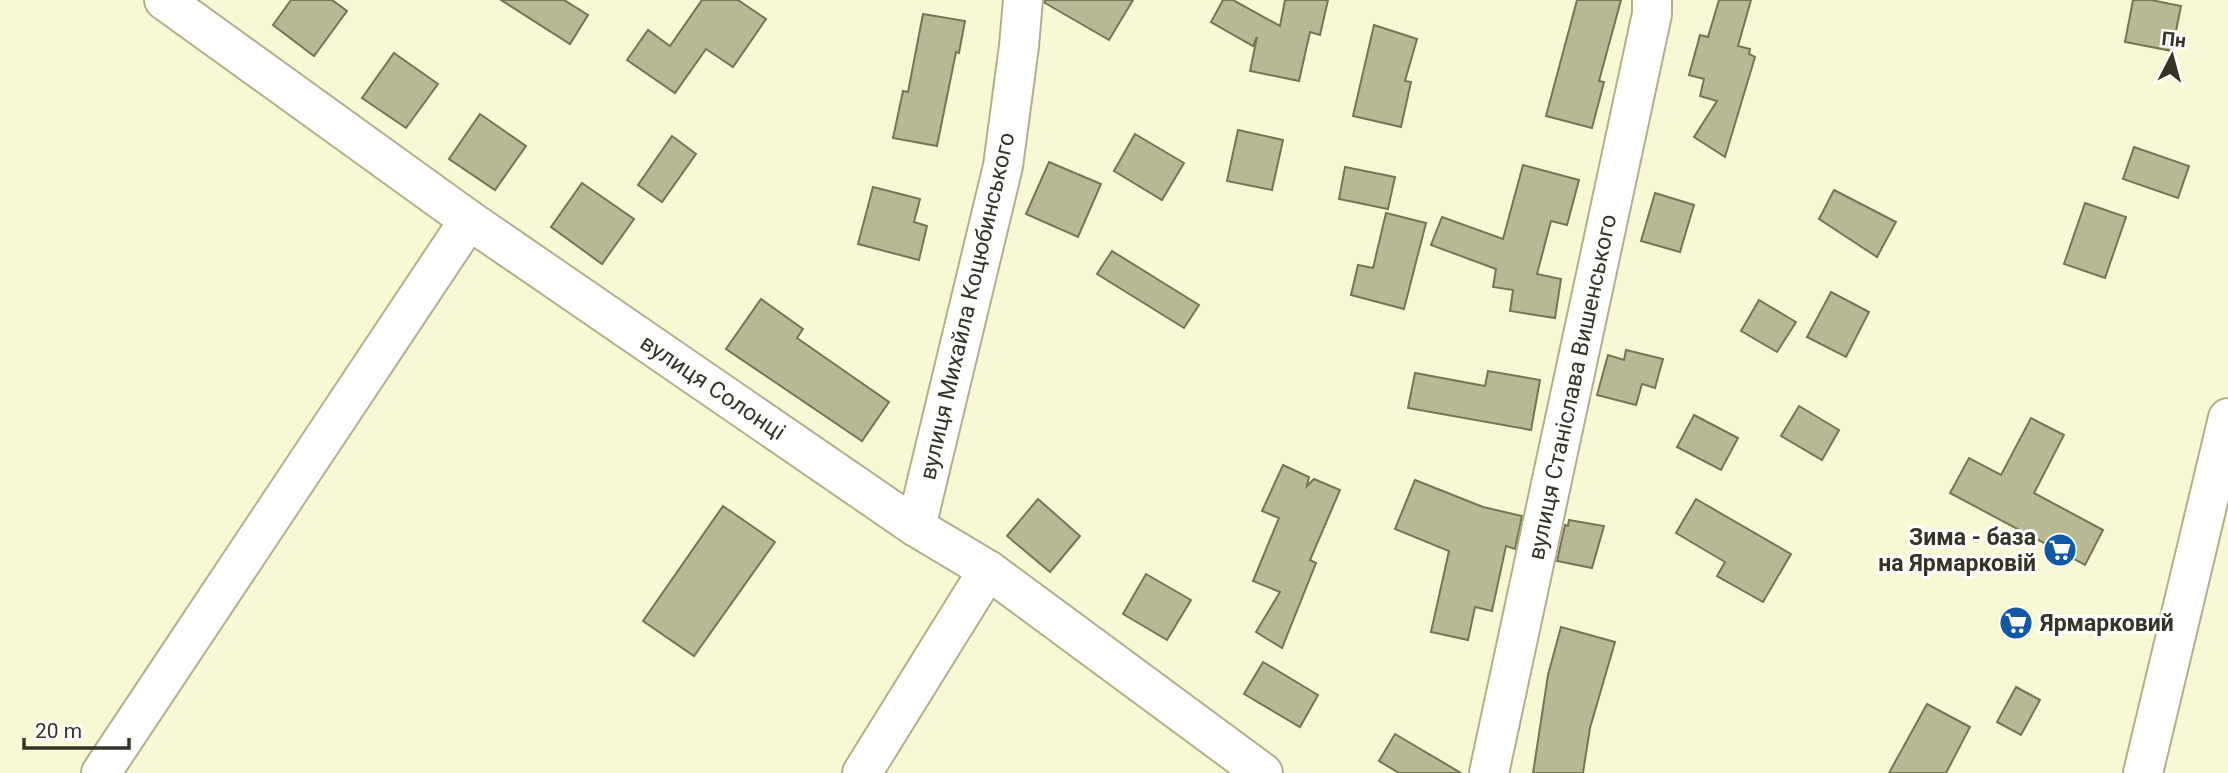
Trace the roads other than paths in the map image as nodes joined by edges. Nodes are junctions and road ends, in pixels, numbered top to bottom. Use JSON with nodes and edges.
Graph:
{"nodes":[{"id":1,"x":164,"y":0,"type":"edge"},
{"id":2,"x":1023,"y":0,"type":"edge"},
{"id":3,"x":1652,"y":0,"type":"edge"},
{"id":4,"x":469,"y":220,"type":"junction"},
{"id":5,"x":2228,"y":418,"type":"edge"},
{"id":6,"x":916,"y":527,"type":"junction"},
{"id":7,"x":988,"y":570,"type":"junction"},
{"id":8,"x":101,"y":773,"type":"edge"},
{"id":9,"x":862,"y":773,"type":"edge"},
{"id":10,"x":1263,"y":773,"type":"edge"},
{"id":11,"x":1489,"y":773,"type":"edge"},
{"id":12,"x":2143,"y":773,"type":"edge"}],
"edges":[{"from":1,"to":4,"type":"street","name":"вулиця Солонці"},
{"from":2,"to":6,"type":"street","name":"вулиця Михайла Коцюбинського"},
{"from":3,"to":11,"type":"street","name":"вулиця Станіслава Вишенського"},
{"from":4,"to":6,"type":"street","name":"вулиця Солонці"},
{"from":4,"to":8,"type":"street"},
{"from":5,"to":12,"type":"street"},
{"from":6,"to":7,"type":"street","name":"вулиця Солонці"},
{"from":7,"to":9,"type":"street"},
{"from":7,"to":10,"type":"street","name":"вулиця Солонці"}]}
